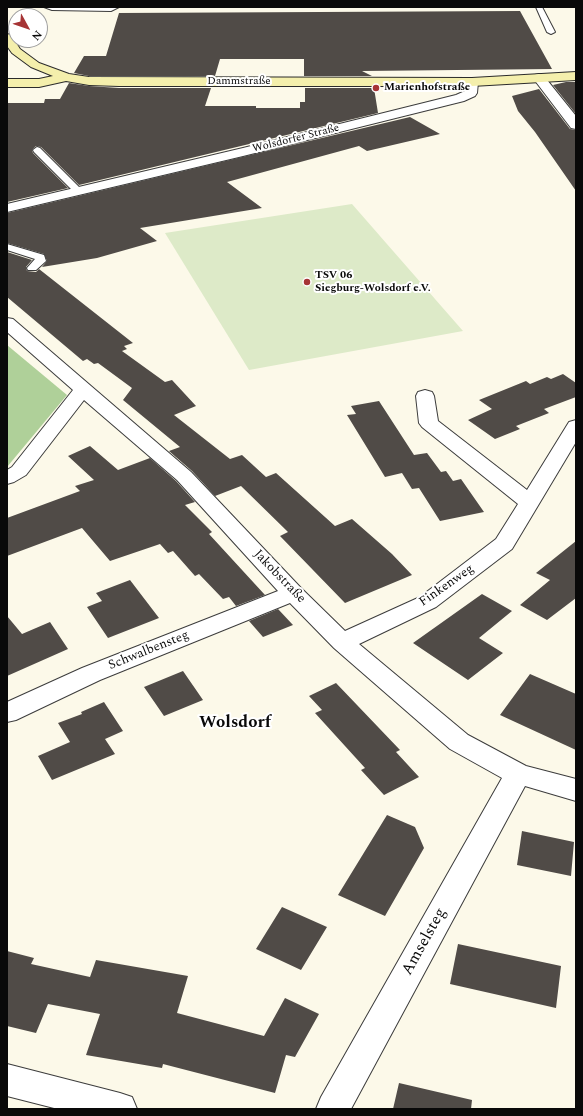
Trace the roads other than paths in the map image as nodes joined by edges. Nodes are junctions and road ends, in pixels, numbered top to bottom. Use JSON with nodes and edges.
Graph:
{"nodes":[{"id":1,"x":47,"y":7,"type":"edge"},
{"id":2,"x":116,"y":7,"type":"edge"},
{"id":3,"x":539,"y":7,"type":"edge"},
{"id":4,"x":551,"y":32,"type":"dead end"},
{"id":5,"x":10,"y":48,"type":"edge"},
{"id":6,"x":576,"y":76,"type":"edge"},
{"id":7,"x":66,"y":77,"type":"junction"},
{"id":8,"x":539,"y":78,"type":"junction"},
{"id":9,"x":472,"y":82,"type":"junction"},
{"id":10,"x":7,"y":84,"type":"edge"},
{"id":11,"x":576,"y":124,"type":"edge"},
{"id":12,"x":37,"y":150,"type":"dead end"},
{"id":13,"x":79,"y":192,"type":"junction"},
{"id":14,"x":7,"y":208,"type":"edge"},
{"id":15,"x":7,"y":248,"type":"edge"},
{"id":16,"x":32,"y":268,"type":"dead end"},
{"id":17,"x":7,"y":323,"type":"edge"},
{"id":18,"x":83,"y":389,"type":"junction"},
{"id":19,"x":425,"y":396,"type":"dead end"},
{"id":20,"x":576,"y":426,"type":"edge"},
{"id":21,"x":7,"y":478,"type":"edge"},
{"id":22,"x":530,"y":503,"type":"junction"},
{"id":23,"x":293,"y":593,"type":"junction"},
{"id":24,"x":342,"y":642,"type":"junction"},
{"id":25,"x":7,"y":713,"type":"edge"},
{"id":26,"x":518,"y":774,"type":"junction"},
{"id":27,"x":576,"y":790,"type":"edge"},
{"id":28,"x":7,"y":1080,"type":"edge"},
{"id":29,"x":120,"y":1109,"type":"edge"},
{"id":30,"x":333,"y":1109,"type":"edge"}],
"edges":[{"from":1,"to":2,"type":"lane"},
{"from":3,"to":4,"type":"lane"},
{"from":5,"to":7,"type":"street"},
{"from":6,"to":8,"type":"street"},
{"from":7,"to":9,"type":"street","name":"Dammstraße"},
{"from":7,"to":10,"type":"street","name":"Dammstraße"},
{"from":8,"to":9,"type":"street"},
{"from":8,"to":11,"type":"street"},
{"from":9,"to":13,"type":"street","name":"Wolsdorfer Straße"},
{"from":12,"to":13,"type":"lane"},
{"from":13,"to":14,"type":"street","name":"Wolsdorfer Straße"},
{"from":15,"to":16,"type":"lane"},
{"from":17,"to":18,"type":"street","name":"Jakobstraße"},
{"from":18,"to":21,"type":"street"},
{"from":18,"to":23,"type":"street","name":"Jakobstraße"},
{"from":19,"to":22,"type":"street"},
{"from":20,"to":22,"type":"street","name":"Finkenweg"},
{"from":22,"to":24,"type":"street","name":"Finkenweg"},
{"from":23,"to":24,"type":"street","name":"Jakobstraße"},
{"from":23,"to":25,"type":"street","name":"Schwalbensteg"},
{"from":24,"to":26,"type":"street","name":"Jakobstraße"},
{"from":26,"to":27,"type":"street","name":"Jakobstraße"},
{"from":26,"to":30,"type":"street","name":"Amselsteg"},
{"from":28,"to":29,"type":"street"}]}
